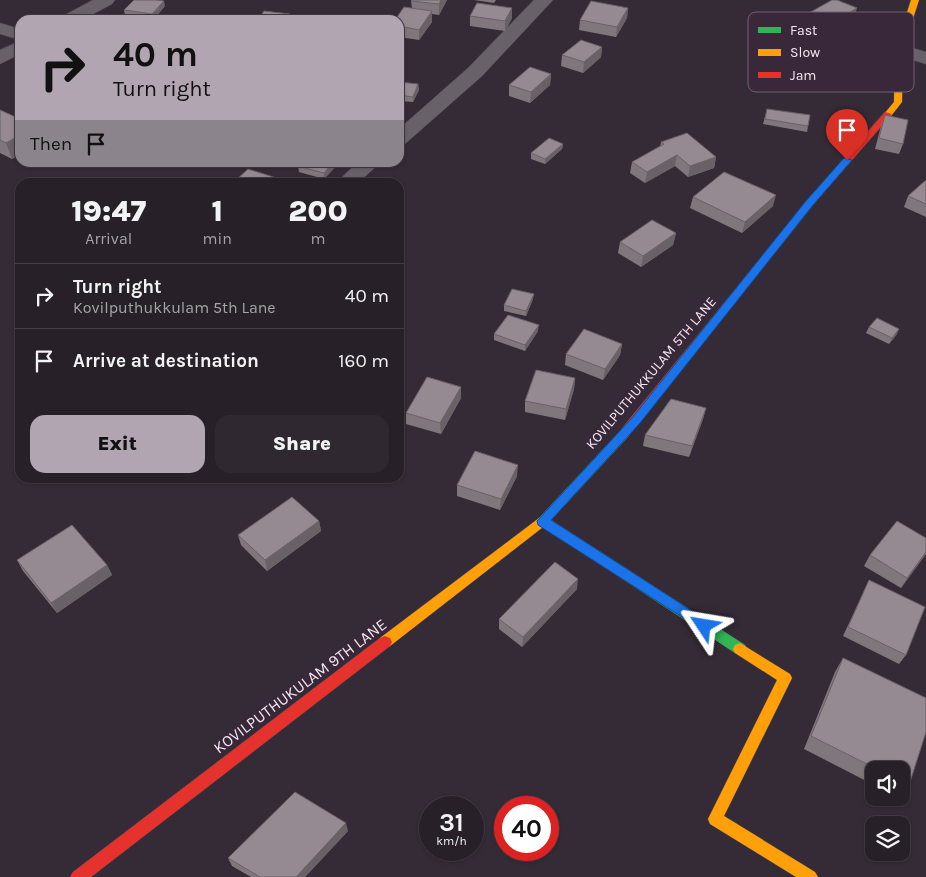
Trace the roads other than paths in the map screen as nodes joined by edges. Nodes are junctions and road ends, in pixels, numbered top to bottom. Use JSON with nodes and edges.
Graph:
{"nodes":[{"id":1,"x":106,"y":0,"type":"edge"},
{"id":2,"x":544,"y":0,"type":"edge"},
{"id":3,"x":915,"y":0,"type":"edge"},
{"id":4,"x":911,"y":12,"type":"edge"},
{"id":5,"x":78,"y":15,"type":"edge"},
{"id":6,"x":0,"y":28,"type":"edge"},
{"id":7,"x":15,"y":33,"type":"edge"},
{"id":8,"x":15,"y":50,"type":"edge"},
{"id":9,"x":914,"y":54,"type":"edge"},
{"id":10,"x":0,"y":58,"type":"edge"},
{"id":11,"x":926,"y":58,"type":"edge"},
{"id":12,"x":898,"y":92,"type":"edge"},
{"id":13,"x":404,"y":135,"type":"edge"},
{"id":14,"x":366,"y":167,"type":"edge"},
{"id":15,"x":352,"y":178,"type":"edge"},
{"id":16,"x":543,"y":521,"type":"junction"},
{"id":17,"x":78,"y":877,"type":"edge"},
{"id":18,"x":810,"y":877,"type":"edge"}],
"edges":[{"from":1,"to":5,"type":"street"},
{"from":2,"to":13,"type":"street"},
{"from":3,"to":4,"type":"street","name":"KOVILPUTHUKKULAM 5TH LANE"},
{"from":6,"to":7,"type":"street"},
{"from":8,"to":10,"type":"street"},
{"from":9,"to":11,"type":"street"},
{"from":12,"to":16,"type":"street","name":"KOVILPUTHUKKULAM 5TH LANE"},
{"from":14,"to":15,"type":"street"},
{"from":16,"to":17,"type":"street","name":"KOVILPUTHUKULAM 9TH LANE"},
{"from":16,"to":18,"type":"street"}]}
